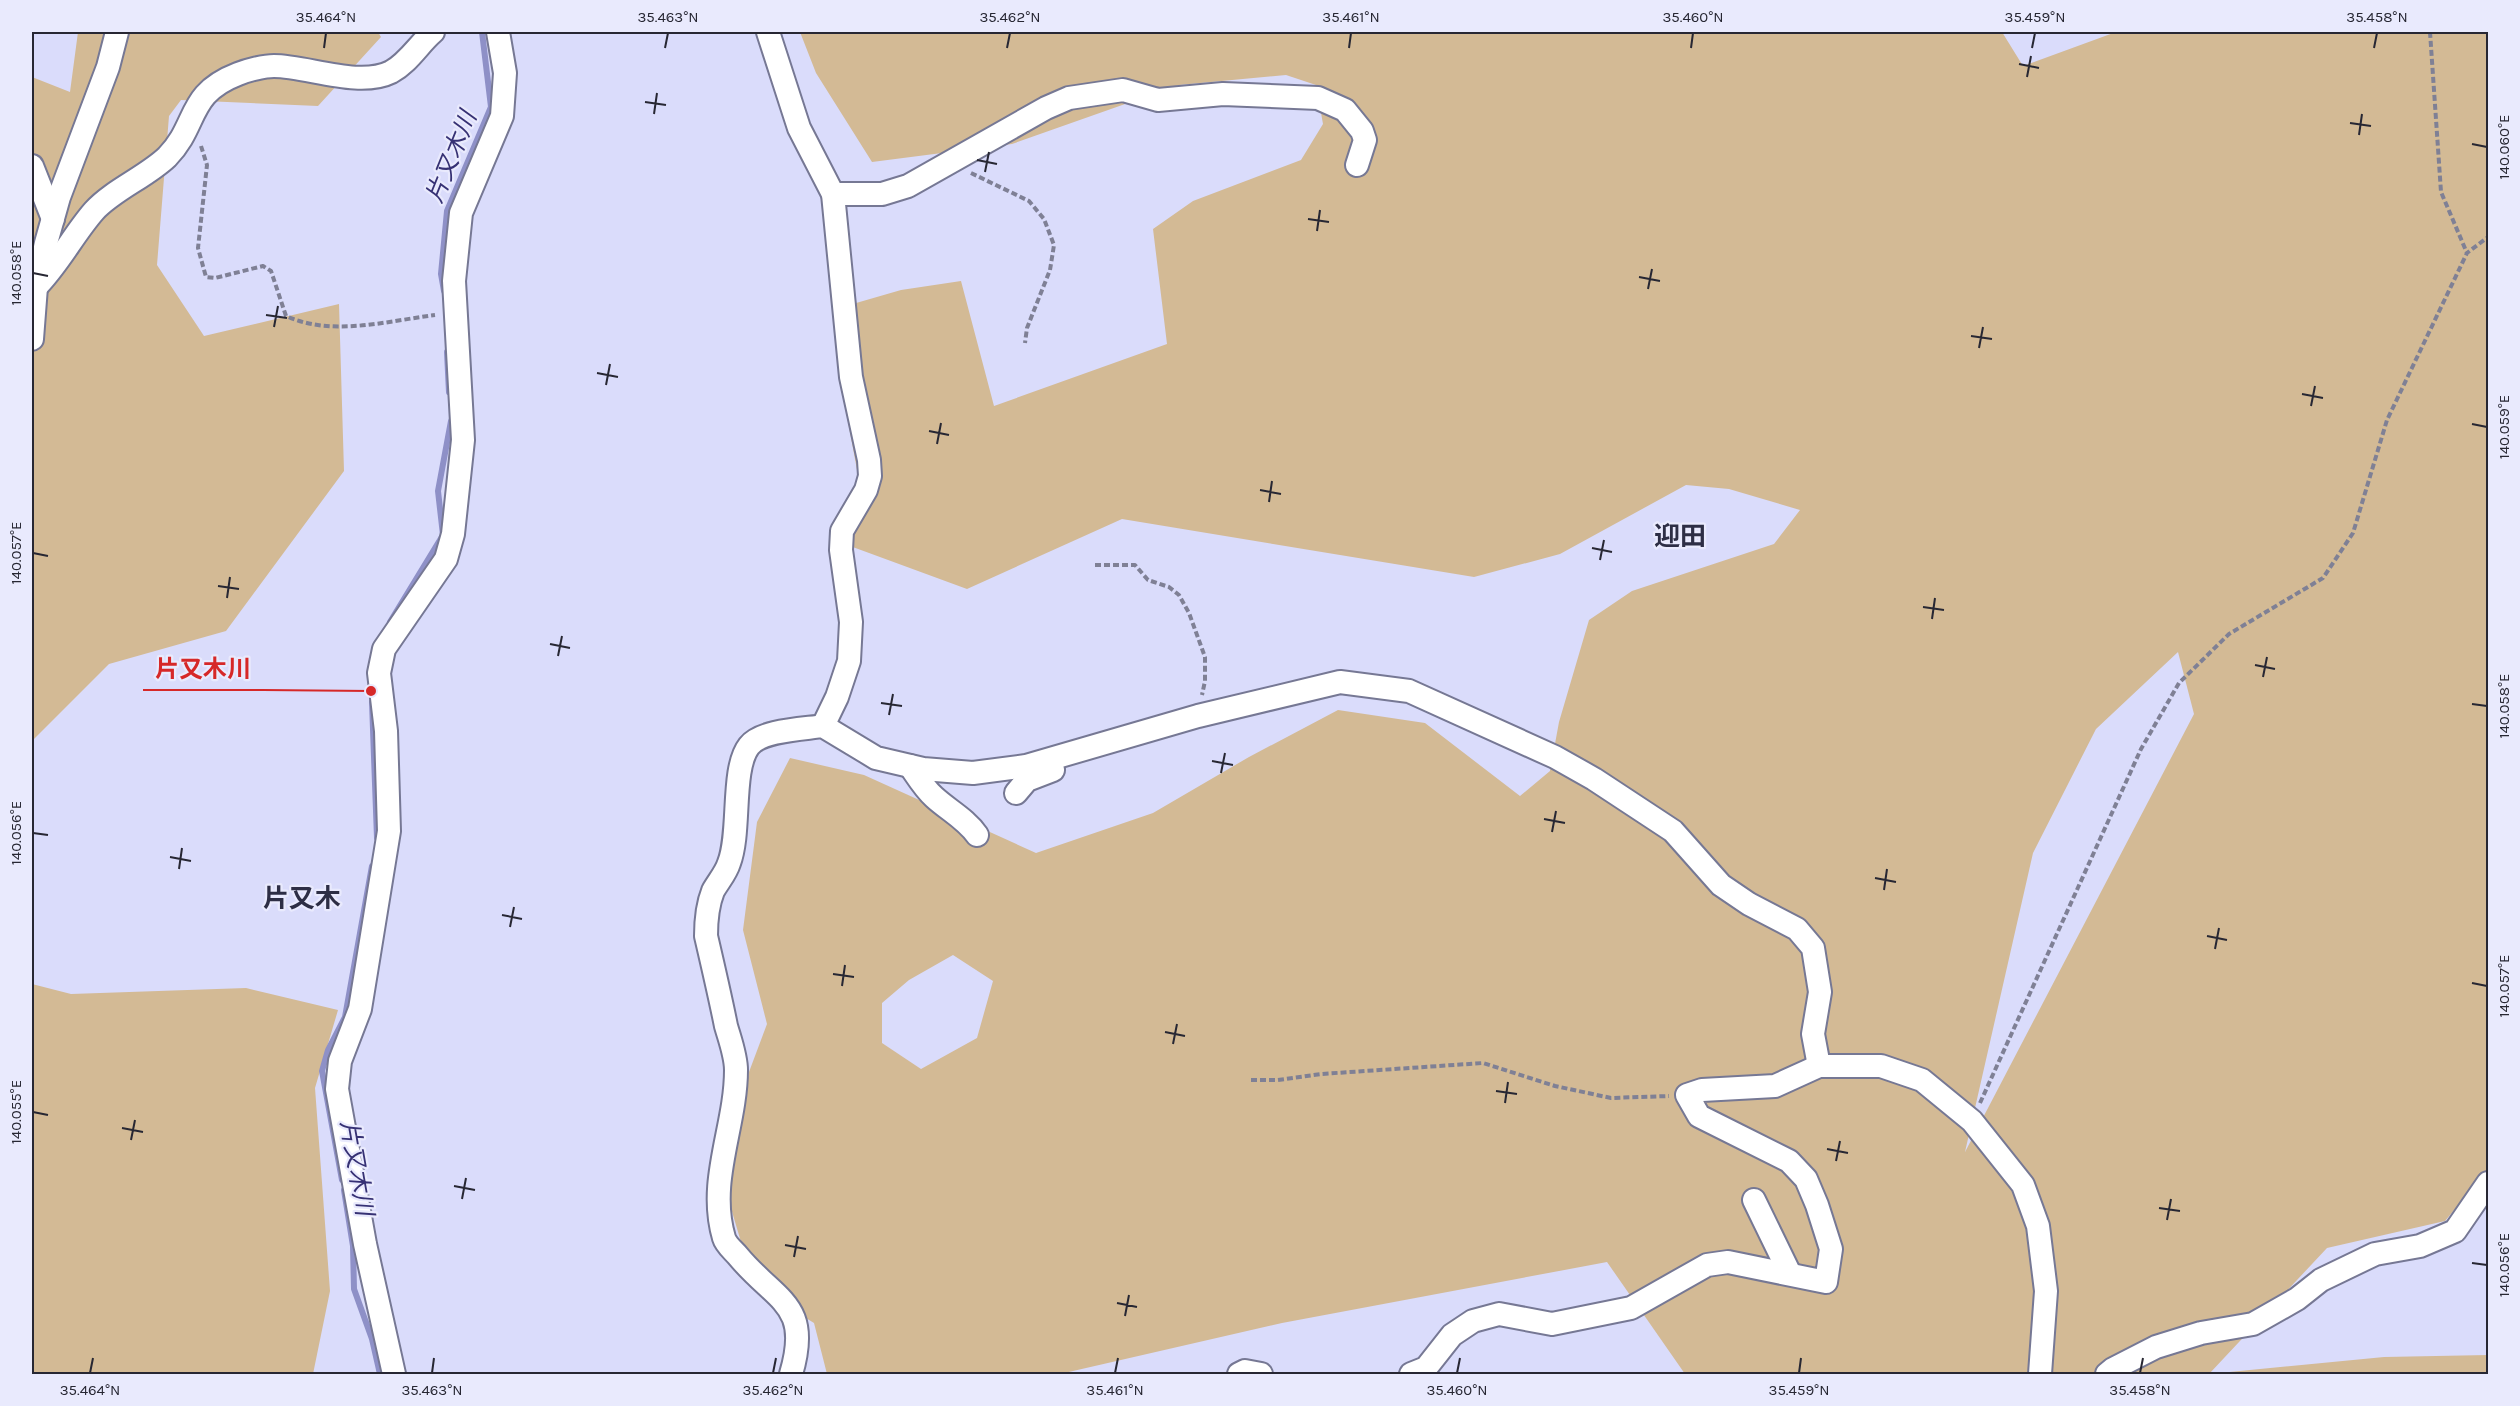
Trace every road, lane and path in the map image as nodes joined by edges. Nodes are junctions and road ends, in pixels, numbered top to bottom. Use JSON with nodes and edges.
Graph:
{"nodes":[{"id":1,"x":117,"y":32,"type":"edge"},
{"id":2,"x":498,"y":32,"type":"edge"},
{"id":3,"x":768,"y":32,"type":"edge"},
{"id":4,"x":2430,"y":32,"type":"edge"},
{"id":5,"x":421,"y":37,"type":"edge"},
{"id":6,"x":188,"y":125,"type":"junction"},
{"id":7,"x":948,"y":163,"type":"junction"},
{"id":8,"x":1357,"y":165,"type":"dead end"},
{"id":9,"x":32,"y":166,"type":"edge"},
{"id":10,"x":833,"y":194,"type":"junction"},
{"id":11,"x":53,"y":219,"type":"junction"},
{"id":12,"x":2488,"y":237,"type":"edge"},
{"id":13,"x":2467,"y":253,"type":"junction"},
{"id":14,"x":36,"y":287,"type":"junction"},
{"id":15,"x":433,"y":315,"type":"dead end"},
{"id":16,"x":32,"y":339,"type":"edge"},
{"id":17,"x":1025,"y":343,"type":"dead end"},
{"id":18,"x":1095,"y":565,"type":"dead end"},
{"id":19,"x":1198,"y":716,"type":"junction"},
{"id":20,"x":823,"y":726,"type":"junction"},
{"id":21,"x":1078,"y":751,"type":"junction"},
{"id":22,"x":910,"y":766,"type":"junction"},
{"id":23,"x":1016,"y":793,"type":"dead end"},
{"id":24,"x":977,"y":834,"type":"dead end"},
{"id":25,"x":1819,"y":1066,"type":"junction"},
{"id":26,"x":1251,"y":1080,"type":"dead end"},
{"id":27,"x":1687,"y":1095,"type":"junction"},
{"id":28,"x":1972,"y":1121,"type":"junction"},
{"id":29,"x":2488,"y":1184,"type":"edge"},
{"id":30,"x":1754,"y":1200,"type":"dead end"},
{"id":31,"x":1790,"y":1274,"type":"junction"},
{"id":32,"x":394,"y":1374,"type":"edge"},
{"id":33,"x":791,"y":1374,"type":"edge"},
{"id":34,"x":1239,"y":1374,"type":"edge"},
{"id":35,"x":1261,"y":1374,"type":"edge"},
{"id":36,"x":1411,"y":1374,"type":"edge"},
{"id":37,"x":2040,"y":1374,"type":"edge"},
{"id":38,"x":2107,"y":1374,"type":"edge"}],
"edges":[{"from":1,"to":11,"type":"street"},
{"from":2,"to":32,"type":"street"},
{"from":3,"to":10,"type":"street"},
{"from":4,"to":13,"type":"path"},
{"from":5,"to":6,"type":"street"},
{"from":6,"to":14,"type":"street"},
{"from":6,"to":15,"type":"path"},
{"from":7,"to":8,"type":"street"},
{"from":7,"to":10,"type":"street"},
{"from":7,"to":17,"type":"path"},
{"from":9,"to":11,"type":"street"},
{"from":10,"to":20,"type":"street"},
{"from":11,"to":14,"type":"street"},
{"from":12,"to":13,"type":"path"},
{"from":13,"to":28,"type":"path"},
{"from":14,"to":16,"type":"street"},
{"from":18,"to":19,"type":"path"},
{"from":19,"to":21,"type":"street"},
{"from":19,"to":25,"type":"street"},
{"from":20,"to":22,"type":"street"},
{"from":20,"to":33,"type":"street"},
{"from":21,"to":22,"type":"street"},
{"from":21,"to":23,"type":"street"},
{"from":22,"to":24,"type":"street"},
{"from":25,"to":27,"type":"street"},
{"from":25,"to":28,"type":"street"},
{"from":26,"to":27,"type":"path"},
{"from":27,"to":31,"type":"street"},
{"from":28,"to":37,"type":"street"},
{"from":29,"to":38,"type":"street"},
{"from":30,"to":31,"type":"street"},
{"from":31,"to":36,"type":"street"},
{"from":34,"to":35,"type":"street"}]}
